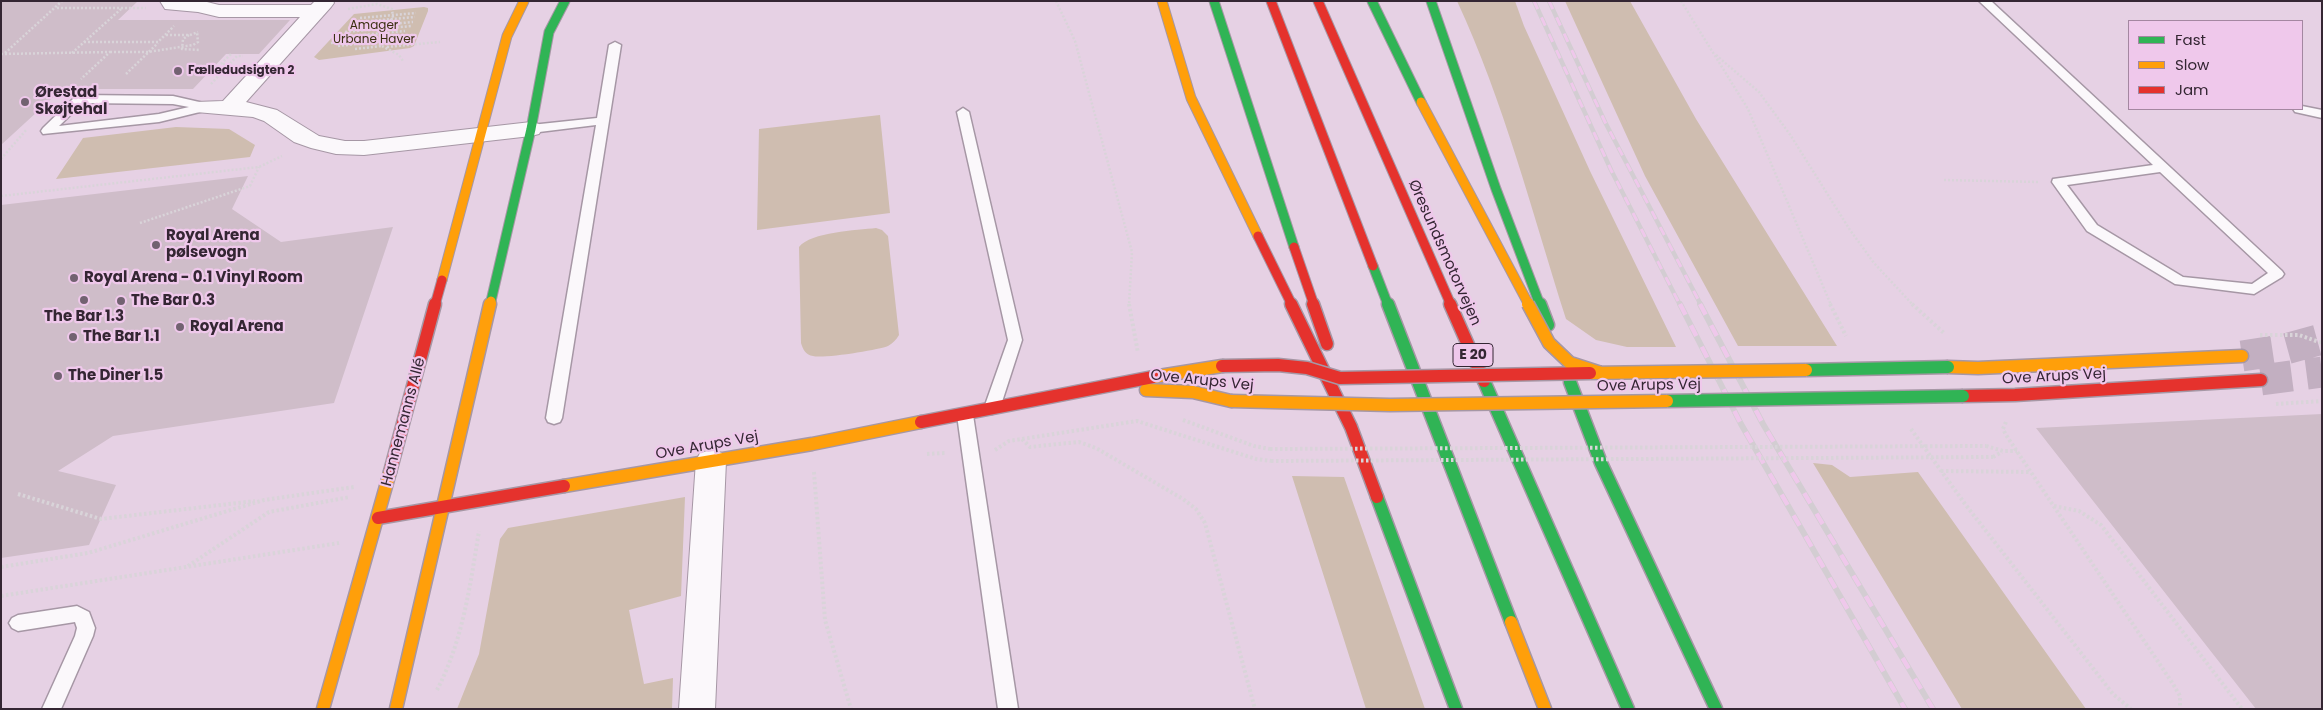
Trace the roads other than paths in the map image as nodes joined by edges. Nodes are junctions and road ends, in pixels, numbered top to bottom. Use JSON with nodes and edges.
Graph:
{"nodes":[{"id":1,"x":524,"y":1,"type":"edge"},
{"id":2,"x":565,"y":1,"type":"edge"},
{"id":3,"x":1162,"y":1,"type":"edge"},
{"id":4,"x":1214,"y":1,"type":"edge"},
{"id":5,"x":1271,"y":1,"type":"edge"},
{"id":6,"x":1318,"y":1,"type":"edge"},
{"id":7,"x":1372,"y":1,"type":"edge"},
{"id":8,"x":1431,"y":1,"type":"edge"},
{"id":9,"x":1984,"y":1,"type":"edge"},
{"id":10,"x":170,"y":2,"type":"edge"},
{"id":11,"x":320,"y":7,"type":"edge"},
{"id":12,"x":615,"y":45,"type":"dead end"},
{"id":13,"x":204,"y":107,"type":"junction"},
{"id":14,"x":229,"y":108,"type":"junction"},
{"id":15,"x":2303,"y":110,"type":"edge"},
{"id":16,"x":963,"y":112,"type":"dead end"},
{"id":17,"x":2322,"y":114,"type":"edge"},
{"id":18,"x":602,"y":121,"type":"junction"},
{"id":19,"x":531,"y":129,"type":"junction"},
{"id":20,"x":482,"y":135,"type":"junction"},
{"id":21,"x":2163,"y":168,"type":"junction"},
{"id":22,"x":2242,"y":356,"type":"tunnel mouth"},
{"id":23,"x":1604,"y":374,"type":"junction"},
{"id":24,"x":1340,"y":378,"type":"junction"},
{"id":25,"x":2261,"y":380,"type":"tunnel mouth"},
{"id":26,"x":1040,"y":399,"type":"junction"},
{"id":27,"x":1390,"y":405,"type":"junction"},
{"id":28,"x":992,"y":408,"type":"junction"},
{"id":29,"x":964,"y":415,"type":"junction"},
{"id":30,"x":554,"y":418,"type":"dead end"},
{"id":31,"x":711,"y":460,"type":"junction"},
{"id":32,"x":442,"y":507,"type":"junction"},
{"id":33,"x":378,"y":518,"type":"junction"},
{"id":34,"x":18,"y":622,"type":"dead end"},
{"id":35,"x":51,"y":709,"type":"edge"},
{"id":36,"x":324,"y":709,"type":"edge"},
{"id":37,"x":396,"y":709,"type":"edge"},
{"id":38,"x":697,"y":709,"type":"edge"},
{"id":39,"x":1008,"y":709,"type":"edge"},
{"id":40,"x":1456,"y":709,"type":"edge"},
{"id":41,"x":1545,"y":709,"type":"edge"},
{"id":42,"x":1628,"y":709,"type":"edge"},
{"id":43,"x":1716,"y":709,"type":"edge"}],
"edges":[{"from":1,"to":20,"type":"main road","name":"Hannemanns Allé"},
{"from":2,"to":19,"type":"main road"},
{"from":3,"to":40,"type":"main road"},
{"from":4,"to":24,"type":"main road"},
{"from":5,"to":41,"type":"main road"},
{"from":6,"to":42,"type":"main road","name":"Øresundsmotorvejen","number":"E 20"},
{"from":7,"to":23,"type":"main road","bridge":true},
{"from":8,"to":43,"type":"main road"},
{"from":9,"to":21,"type":"lane"},
{"from":10,"to":11,"type":"street"},
{"from":11,"to":14,"type":"street"},
{"from":12,"to":18,"type":"lane"},
{"from":13,"to":13,"type":"lane"},
{"from":13,"to":14,"type":"street"},
{"from":14,"to":20,"type":"street"},
{"from":15,"to":17,"type":"lane"},
{"from":16,"to":28,"type":"lane"},
{"from":18,"to":19,"type":"lane"},
{"from":18,"to":30,"type":"lane"},
{"from":19,"to":20,"type":"street"},
{"from":19,"to":32,"type":"main road"},
{"from":20,"to":33,"type":"main road","name":"Hannemanns Allé"},
{"from":21,"to":21,"type":"lane"},
{"from":22,"to":23,"type":"main road","name":"Ove Arups Vej","bridge":true},
{"from":23,"to":24,"type":"main road","name":"Ove Arups Vej","bridge":true},
{"from":24,"to":26,"type":"main road","name":"Ove Arups Vej","bridge":true},
{"from":24,"to":27,"type":"main road"},
{"from":25,"to":27,"type":"main road","name":"Ove Arups Vej","bridge":true},
{"from":26,"to":27,"type":"main road","name":"Ove Arups Vej","bridge":true},
{"from":26,"to":28,"type":"main road","name":"Ove Arups Vej"},
{"from":28,"to":29,"type":"main road","name":"Ove Arups Vej"},
{"from":29,"to":31,"type":"main road","name":"Ove Arups Vej"},
{"from":29,"to":39,"type":"lane"},
{"from":31,"to":32,"type":"main road","name":"Ove Arups Vej"},
{"from":31,"to":38,"type":"street"},
{"from":32,"to":33,"type":"main road","name":"Ove Arups Vej"},
{"from":32,"to":37,"type":"main road"},
{"from":33,"to":36,"type":"main road","name":"Hannemanns Allé"},
{"from":34,"to":35,"type":"lane"}]}
